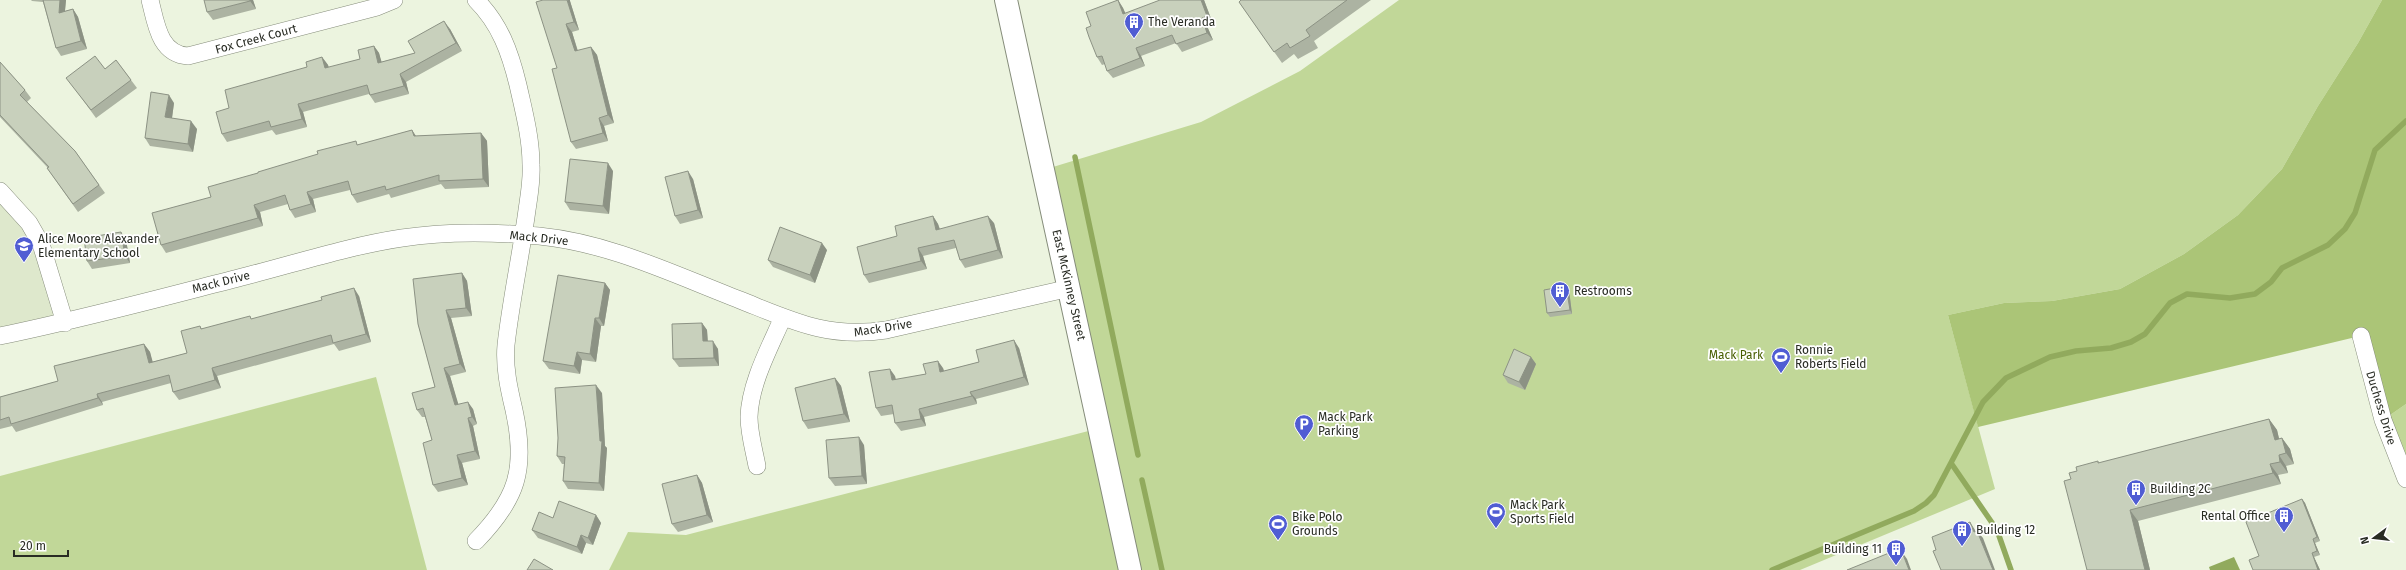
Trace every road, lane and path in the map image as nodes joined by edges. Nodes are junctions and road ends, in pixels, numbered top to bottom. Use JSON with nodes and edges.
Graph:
{"nodes":[{"id":1,"x":150,"y":0,"type":"edge"},
{"id":2,"x":394,"y":0,"type":"edge"},
{"id":3,"x":476,"y":0,"type":"edge"},
{"id":4,"x":1006,"y":0,"type":"edge"},
{"id":5,"x":0,"y":191,"type":"edge"},
{"id":6,"x":524,"y":235,"type":"junction"},
{"id":7,"x":1070,"y":288,"type":"junction"},
{"id":8,"x":783,"y":317,"type":"junction"},
{"id":9,"x":65,"y":323,"type":"junction"},
{"id":10,"x":0,"y":336,"type":"edge"},
{"id":11,"x":2361,"y":336,"type":"dead end"},
{"id":12,"x":757,"y":466,"type":"dead end"},
{"id":13,"x":2406,"y":479,"type":"edge"},
{"id":14,"x":476,"y":541,"type":"dead end"},
{"id":15,"x":1130,"y":570,"type":"edge"}],
"edges":[{"from":1,"to":2,"type":"street","name":"Fox Creek Court"},
{"from":3,"to":6,"type":"street"},
{"from":4,"to":7,"type":"main road","name":"East McKinney Street"},
{"from":5,"to":9,"type":"street"},
{"from":6,"to":8,"type":"street","name":"Mack Drive"},
{"from":6,"to":9,"type":"street","name":"Mack Drive"},
{"from":6,"to":14,"type":"street"},
{"from":7,"to":8,"type":"street","name":"Mack Drive"},
{"from":7,"to":15,"type":"main road","name":"East McKinney Street"},
{"from":8,"to":12,"type":"street"},
{"from":9,"to":10,"type":"street","name":"Mack Drive"},
{"from":11,"to":13,"type":"street","name":"Duchess Drive"}]}
